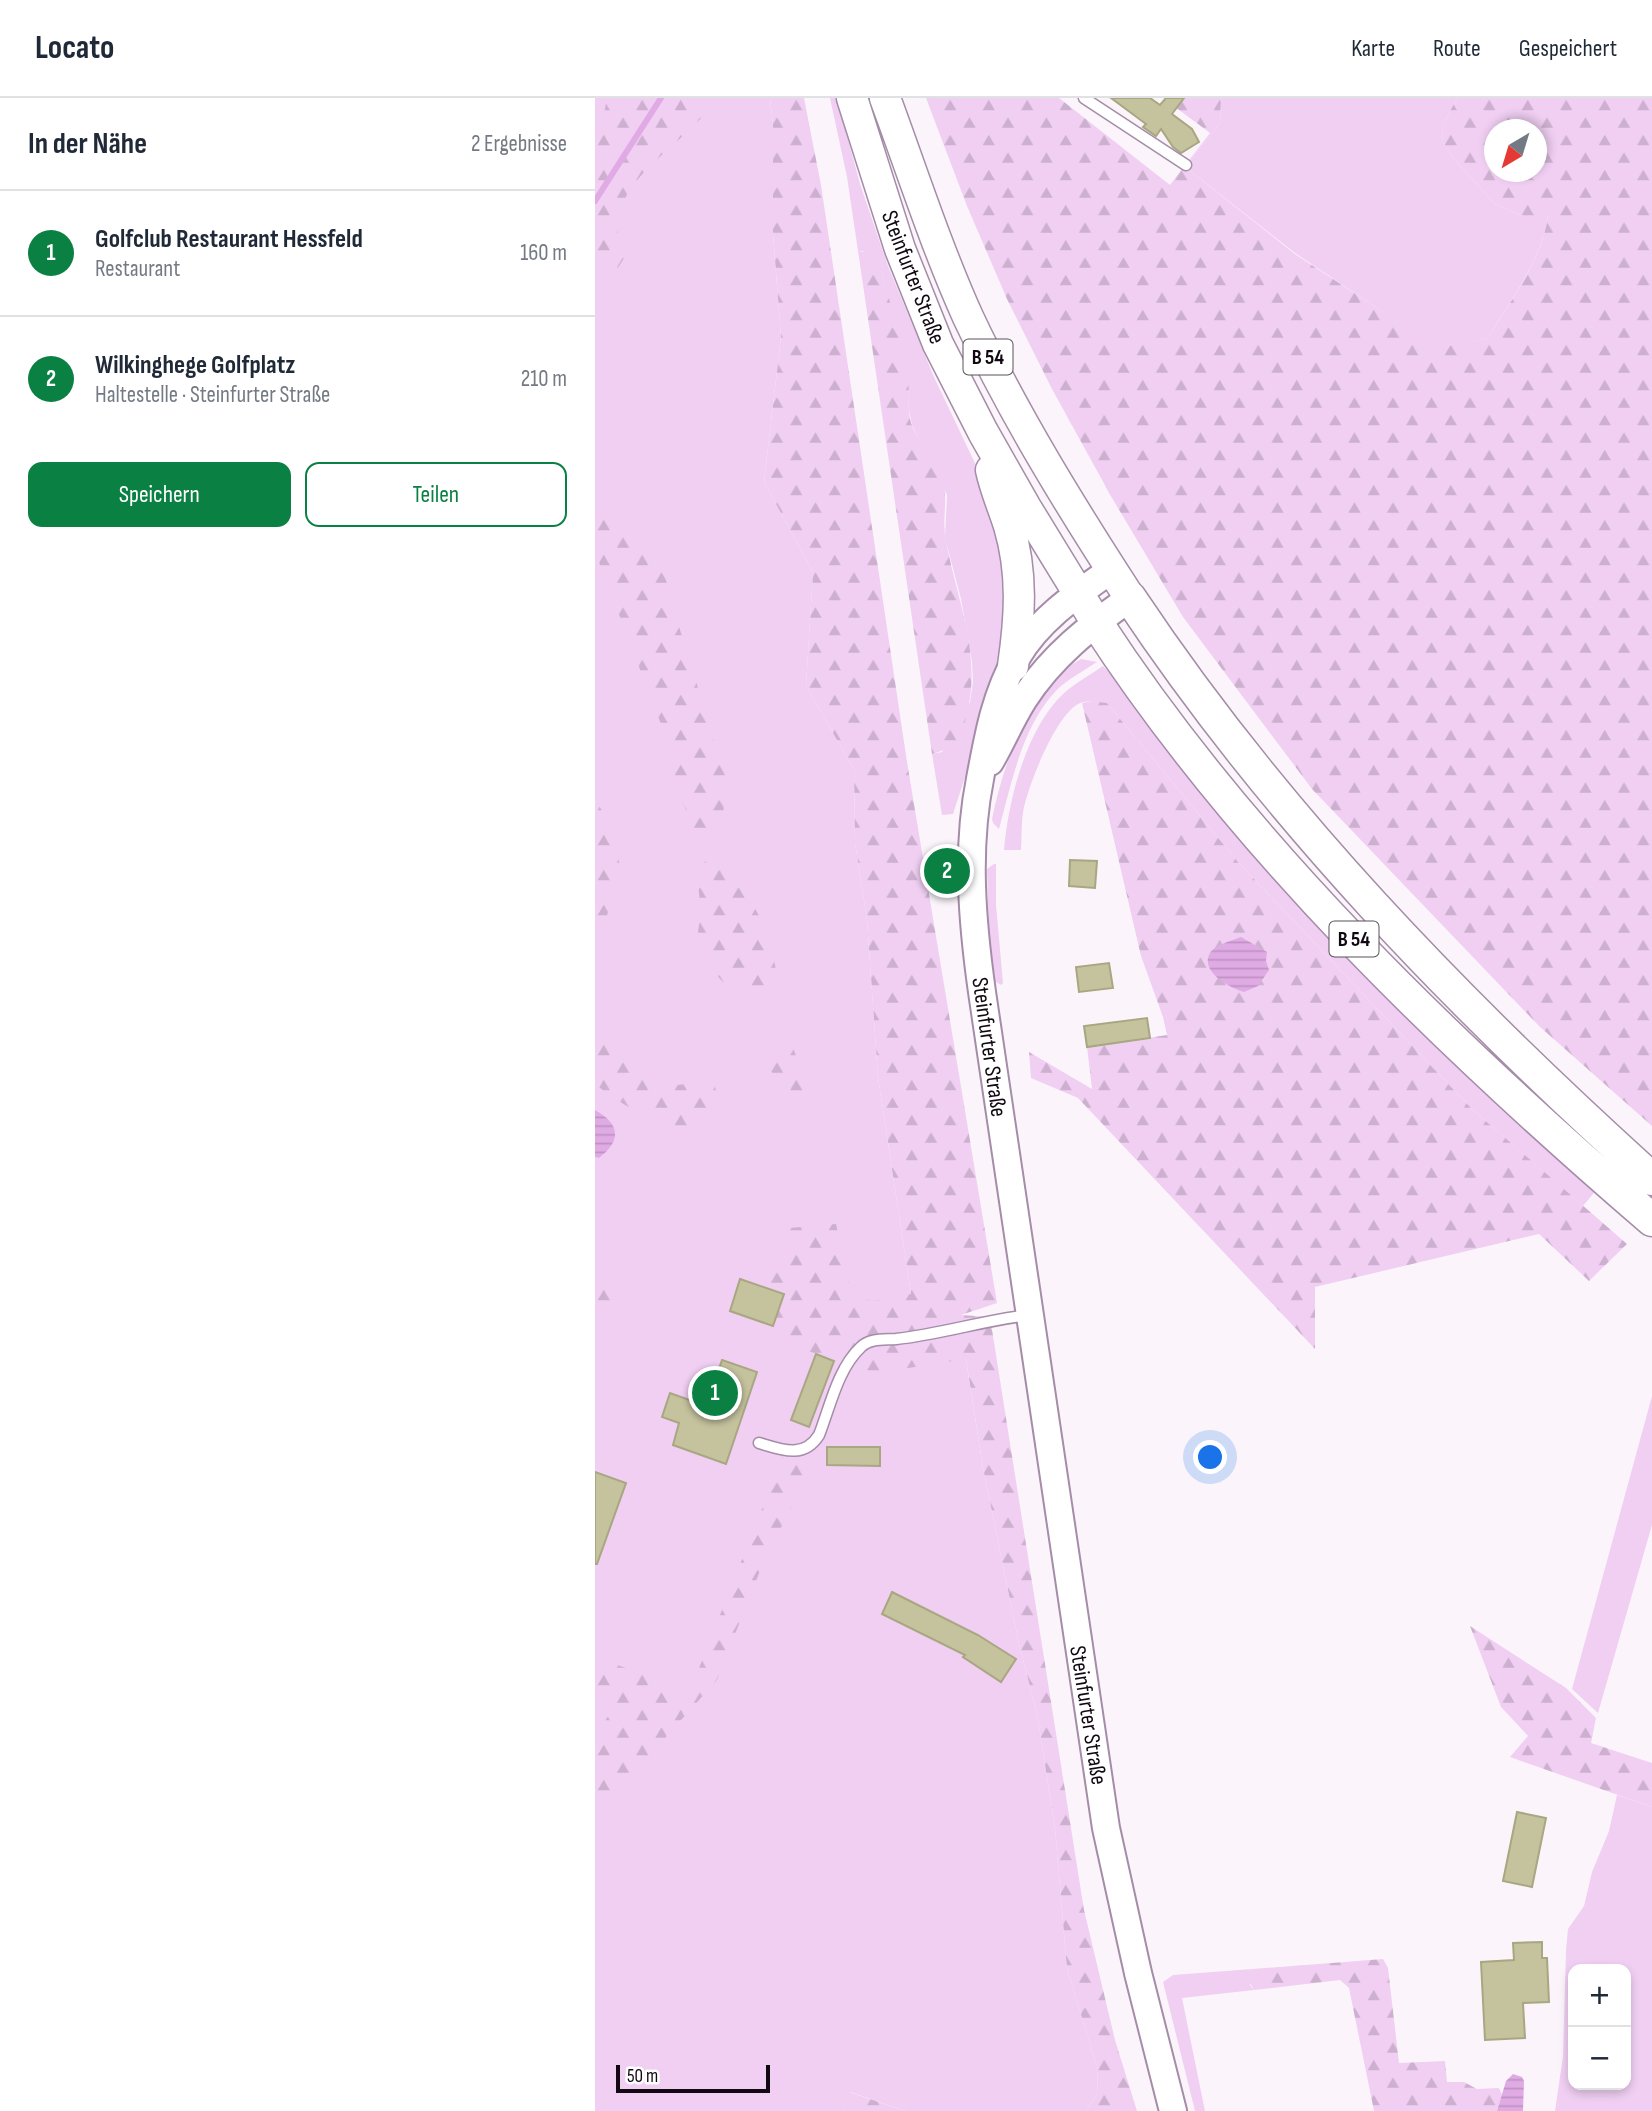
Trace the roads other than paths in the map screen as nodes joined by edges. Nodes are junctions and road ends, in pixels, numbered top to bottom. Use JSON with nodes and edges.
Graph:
{"nodes":[{"id":1,"x":852,"y":98,"type":"edge"},
{"id":2,"x":885,"y":98,"type":"edge"},
{"id":3,"x":1084,"y":98,"type":"edge"},
{"id":4,"x":1186,"y":164,"type":"dead end"},
{"id":5,"x":983,"y":432,"type":"junction"},
{"id":6,"x":1111,"y":570,"type":"junction"},
{"id":7,"x":1078,"y":593,"type":"junction"},
{"id":8,"x":1129,"y":598,"type":"junction"},
{"id":9,"x":1096,"y":622,"type":"junction"},
{"id":10,"x":1013,"y":666,"type":"junction"},
{"id":11,"x":980,"y":778,"type":"junction"},
{"id":12,"x":1652,"y":1179,"type":"edge"},
{"id":13,"x":1652,"y":1220,"type":"edge"},
{"id":14,"x":1030,"y":1315,"type":"junction"},
{"id":15,"x":759,"y":1443,"type":"dead end"},
{"id":16,"x":1173,"y":2111,"type":"edge"}],
"edges":[{"from":1,"to":5,"type":"main road","name":"Steinfurter Straße","number":"B 54"},
{"from":2,"to":6,"type":"main road","name":"Steinfurter Straße","number":"B 54"},
{"from":3,"to":4,"type":"lane"},
{"from":5,"to":7,"type":"main road","name":"Steinfurter Straße","number":"B 54"},
{"from":5,"to":10,"type":"main road"},
{"from":6,"to":7,"type":"main road","name":"Steinfurter Straße"},
{"from":6,"to":8,"type":"main road","name":"Steinfurter Straße","number":"B 54"},
{"from":7,"to":9,"type":"main road","name":"Steinfurter Straße","number":"B 54"},
{"from":7,"to":10,"type":"main road","name":"Steinfurter Straße"},
{"from":8,"to":9,"type":"main road","name":"Steinfurter Straße"},
{"from":8,"to":12,"type":"highway","number":"B 54"},
{"from":9,"to":11,"type":"main road","name":"Steinfurter Straße"},
{"from":9,"to":13,"type":"highway","number":"B 54"},
{"from":10,"to":11,"type":"main road","name":"Steinfurter Straße"},
{"from":11,"to":14,"type":"main road","name":"Steinfurter Straße"},
{"from":14,"to":15,"type":"lane"},
{"from":14,"to":16,"type":"main road","name":"Steinfurter Straße"}]}
